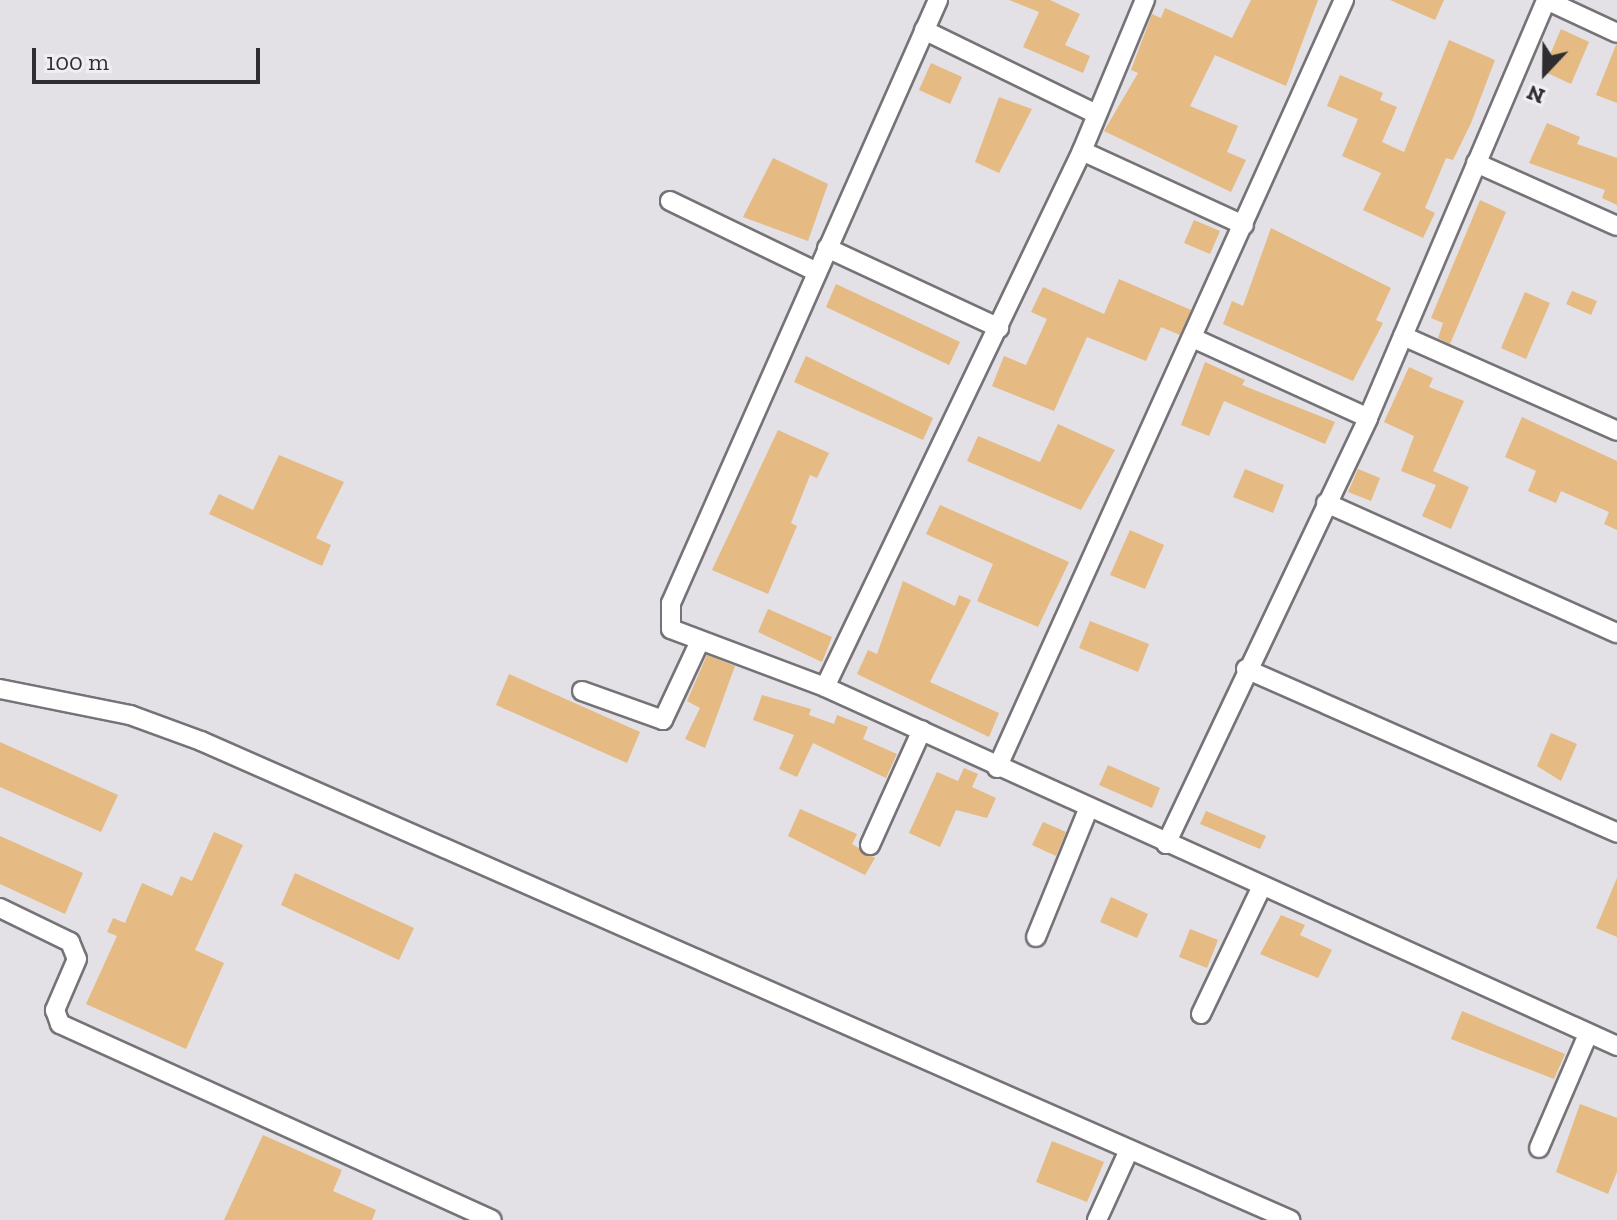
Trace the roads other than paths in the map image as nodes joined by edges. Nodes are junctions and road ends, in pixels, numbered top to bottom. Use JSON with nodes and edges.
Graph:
{"nodes":[{"id":1,"x":938,"y":0,"type":"edge"},
{"id":2,"x":1145,"y":0,"type":"edge"},
{"id":3,"x":1344,"y":0,"type":"edge"},
{"id":4,"x":1546,"y":0,"type":"edge"},
{"id":5,"x":924,"y":30,"type":"junction"},
{"id":6,"x":1617,"y":33,"type":"edge"},
{"id":7,"x":1096,"y":114,"type":"junction"},
{"id":8,"x":1082,"y":151,"type":"junction"},
{"id":9,"x":1476,"y":163,"type":"junction"},
{"id":10,"x":670,"y":201,"type":"dead end"},
{"id":11,"x":1244,"y":225,"type":"junction"},
{"id":12,"x":1617,"y":226,"type":"edge"},
{"id":13,"x":827,"y":248,"type":"junction"},
{"id":14,"x":817,"y":272,"type":"junction"},
{"id":15,"x":999,"y":328,"type":"junction"},
{"id":16,"x":1403,"y":336,"type":"junction"},
{"id":17,"x":1195,"y":339,"type":"junction"},
{"id":18,"x":1368,"y":418,"type":"junction"},
{"id":19,"x":1617,"y":431,"type":"edge"},
{"id":20,"x":1326,"y":503,"type":"junction"},
{"id":21,"x":1617,"y":633,"type":"edge"},
{"id":22,"x":699,"y":643,"type":"junction"},
{"id":23,"x":1246,"y":669,"type":"junction"},
{"id":24,"x":825,"y":687,"type":"junction"},
{"id":25,"x":0,"y":689,"type":"edge"},
{"id":26,"x":582,"y":691,"type":"dead end"},
{"id":27,"x":922,"y":730,"type":"junction"},
{"id":28,"x":997,"y":768,"type":"junction"},
{"id":29,"x":1089,"y":807,"type":"junction"},
{"id":30,"x":1617,"y":833,"type":"edge"},
{"id":31,"x":1166,"y":844,"type":"junction"},
{"id":32,"x":870,"y":845,"type":"dead end"},
{"id":33,"x":1262,"y":886,"type":"junction"},
{"id":34,"x":0,"y":908,"type":"edge"},
{"id":35,"x":1036,"y":937,"type":"dead end"},
{"id":36,"x":1201,"y":1014,"type":"dead end"},
{"id":37,"x":1588,"y":1034,"type":"junction"},
{"id":38,"x":1617,"y":1046,"type":"edge"},
{"id":39,"x":1539,"y":1148,"type":"dead end"},
{"id":40,"x":1129,"y":1150,"type":"junction"},
{"id":41,"x":492,"y":1220,"type":"edge"},
{"id":42,"x":1097,"y":1220,"type":"edge"},
{"id":43,"x":1290,"y":1220,"type":"edge"}],
"edges":[{"from":1,"to":5,"type":"street"},
{"from":2,"to":7,"type":"street"},
{"from":3,"to":11,"type":"street"},
{"from":4,"to":6,"type":"street"},
{"from":4,"to":9,"type":"street"},
{"from":5,"to":7,"type":"street"},
{"from":5,"to":13,"type":"street"},
{"from":7,"to":8,"type":"street"},
{"from":8,"to":11,"type":"street"},
{"from":8,"to":15,"type":"street"},
{"from":9,"to":12,"type":"street"},
{"from":9,"to":16,"type":"street"},
{"from":10,"to":14,"type":"street"},
{"from":11,"to":17,"type":"street"},
{"from":13,"to":14,"type":"street"},
{"from":13,"to":15,"type":"street"},
{"from":14,"to":22,"type":"street"},
{"from":15,"to":24,"type":"street"},
{"from":16,"to":18,"type":"street"},
{"from":16,"to":19,"type":"street"},
{"from":17,"to":18,"type":"street"},
{"from":17,"to":28,"type":"street"},
{"from":18,"to":20,"type":"street"},
{"from":20,"to":21,"type":"street"},
{"from":20,"to":23,"type":"street"},
{"from":22,"to":24,"type":"street"},
{"from":22,"to":26,"type":"street"},
{"from":23,"to":30,"type":"street"},
{"from":23,"to":31,"type":"street"},
{"from":24,"to":27,"type":"street"},
{"from":25,"to":40,"type":"street"},
{"from":27,"to":28,"type":"street"},
{"from":27,"to":32,"type":"street"},
{"from":28,"to":29,"type":"street"},
{"from":29,"to":31,"type":"street"},
{"from":29,"to":35,"type":"street"},
{"from":31,"to":33,"type":"street"},
{"from":33,"to":36,"type":"street"},
{"from":33,"to":37,"type":"street"},
{"from":34,"to":41,"type":"street"},
{"from":37,"to":38,"type":"street"},
{"from":37,"to":39,"type":"street"},
{"from":40,"to":42,"type":"street"},
{"from":40,"to":43,"type":"street"}]}
